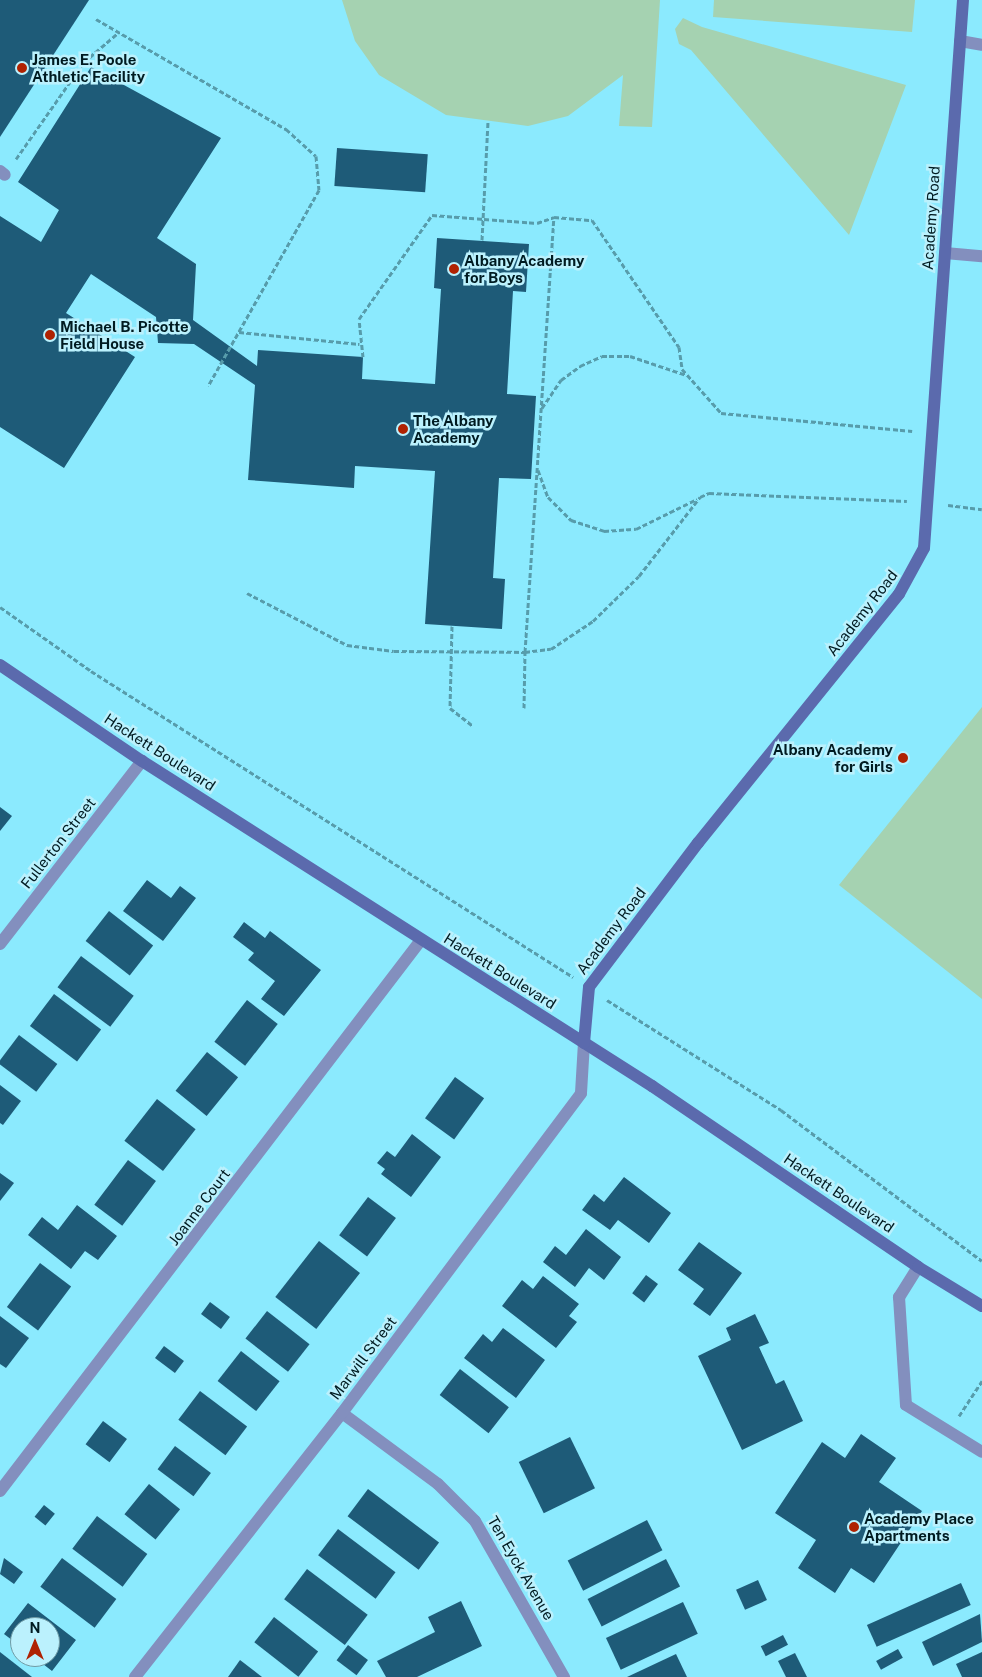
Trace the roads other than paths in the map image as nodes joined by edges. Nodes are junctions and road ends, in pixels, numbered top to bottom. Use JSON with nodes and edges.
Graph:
{"nodes":[{"id":1,"x":963,"y":0,"type":"edge"},
{"id":2,"x":960,"y":41,"type":"junction"},
{"id":3,"x":982,"y":45,"type":"edge"},
{"id":4,"x":945,"y":253,"type":"junction"},
{"id":5,"x":982,"y":256,"type":"edge"},
{"id":6,"x":0,"y":665,"type":"edge"},
{"id":7,"x":142,"y":761,"type":"junction"},
{"id":8,"x":421,"y":940,"type":"junction"},
{"id":9,"x":0,"y":944,"type":"edge"},
{"id":10,"x":584,"y":1043,"type":"junction"},
{"id":11,"x":918,"y":1267,"type":"junction"},
{"id":12,"x":982,"y":1306,"type":"edge"},
{"id":13,"x":342,"y":1413,"type":"junction"},
{"id":14,"x":982,"y":1452,"type":"edge"},
{"id":15,"x":0,"y":1490,"type":"edge"},
{"id":16,"x":135,"y":1677,"type":"edge"},
{"id":17,"x":564,"y":1677,"type":"edge"}],
"edges":[{"from":1,"to":2,"type":"street","name":"Academy Road"},
{"from":2,"to":3,"type":"street"},
{"from":2,"to":4,"type":"street","name":"Academy Road"},
{"from":4,"to":5,"type":"street"},
{"from":4,"to":10,"type":"street","name":"Academy Road"},
{"from":6,"to":7,"type":"street","name":"Hackett Boulevard"},
{"from":7,"to":8,"type":"street","name":"Hackett Boulevard"},
{"from":7,"to":9,"type":"street","name":"Fullerton Street"},
{"from":8,"to":10,"type":"street","name":"Hackett Boulevard"},
{"from":8,"to":15,"type":"street","name":"Joanne Court"},
{"from":10,"to":11,"type":"street","name":"Hackett Boulevard"},
{"from":10,"to":13,"type":"street","name":"Marwill Street"},
{"from":11,"to":12,"type":"street","name":"Hackett Boulevard"},
{"from":11,"to":14,"type":"street"},
{"from":13,"to":16,"type":"street","name":"Marwill Street"},
{"from":13,"to":17,"type":"street","name":"Ten Eyck Avenue"}]}
